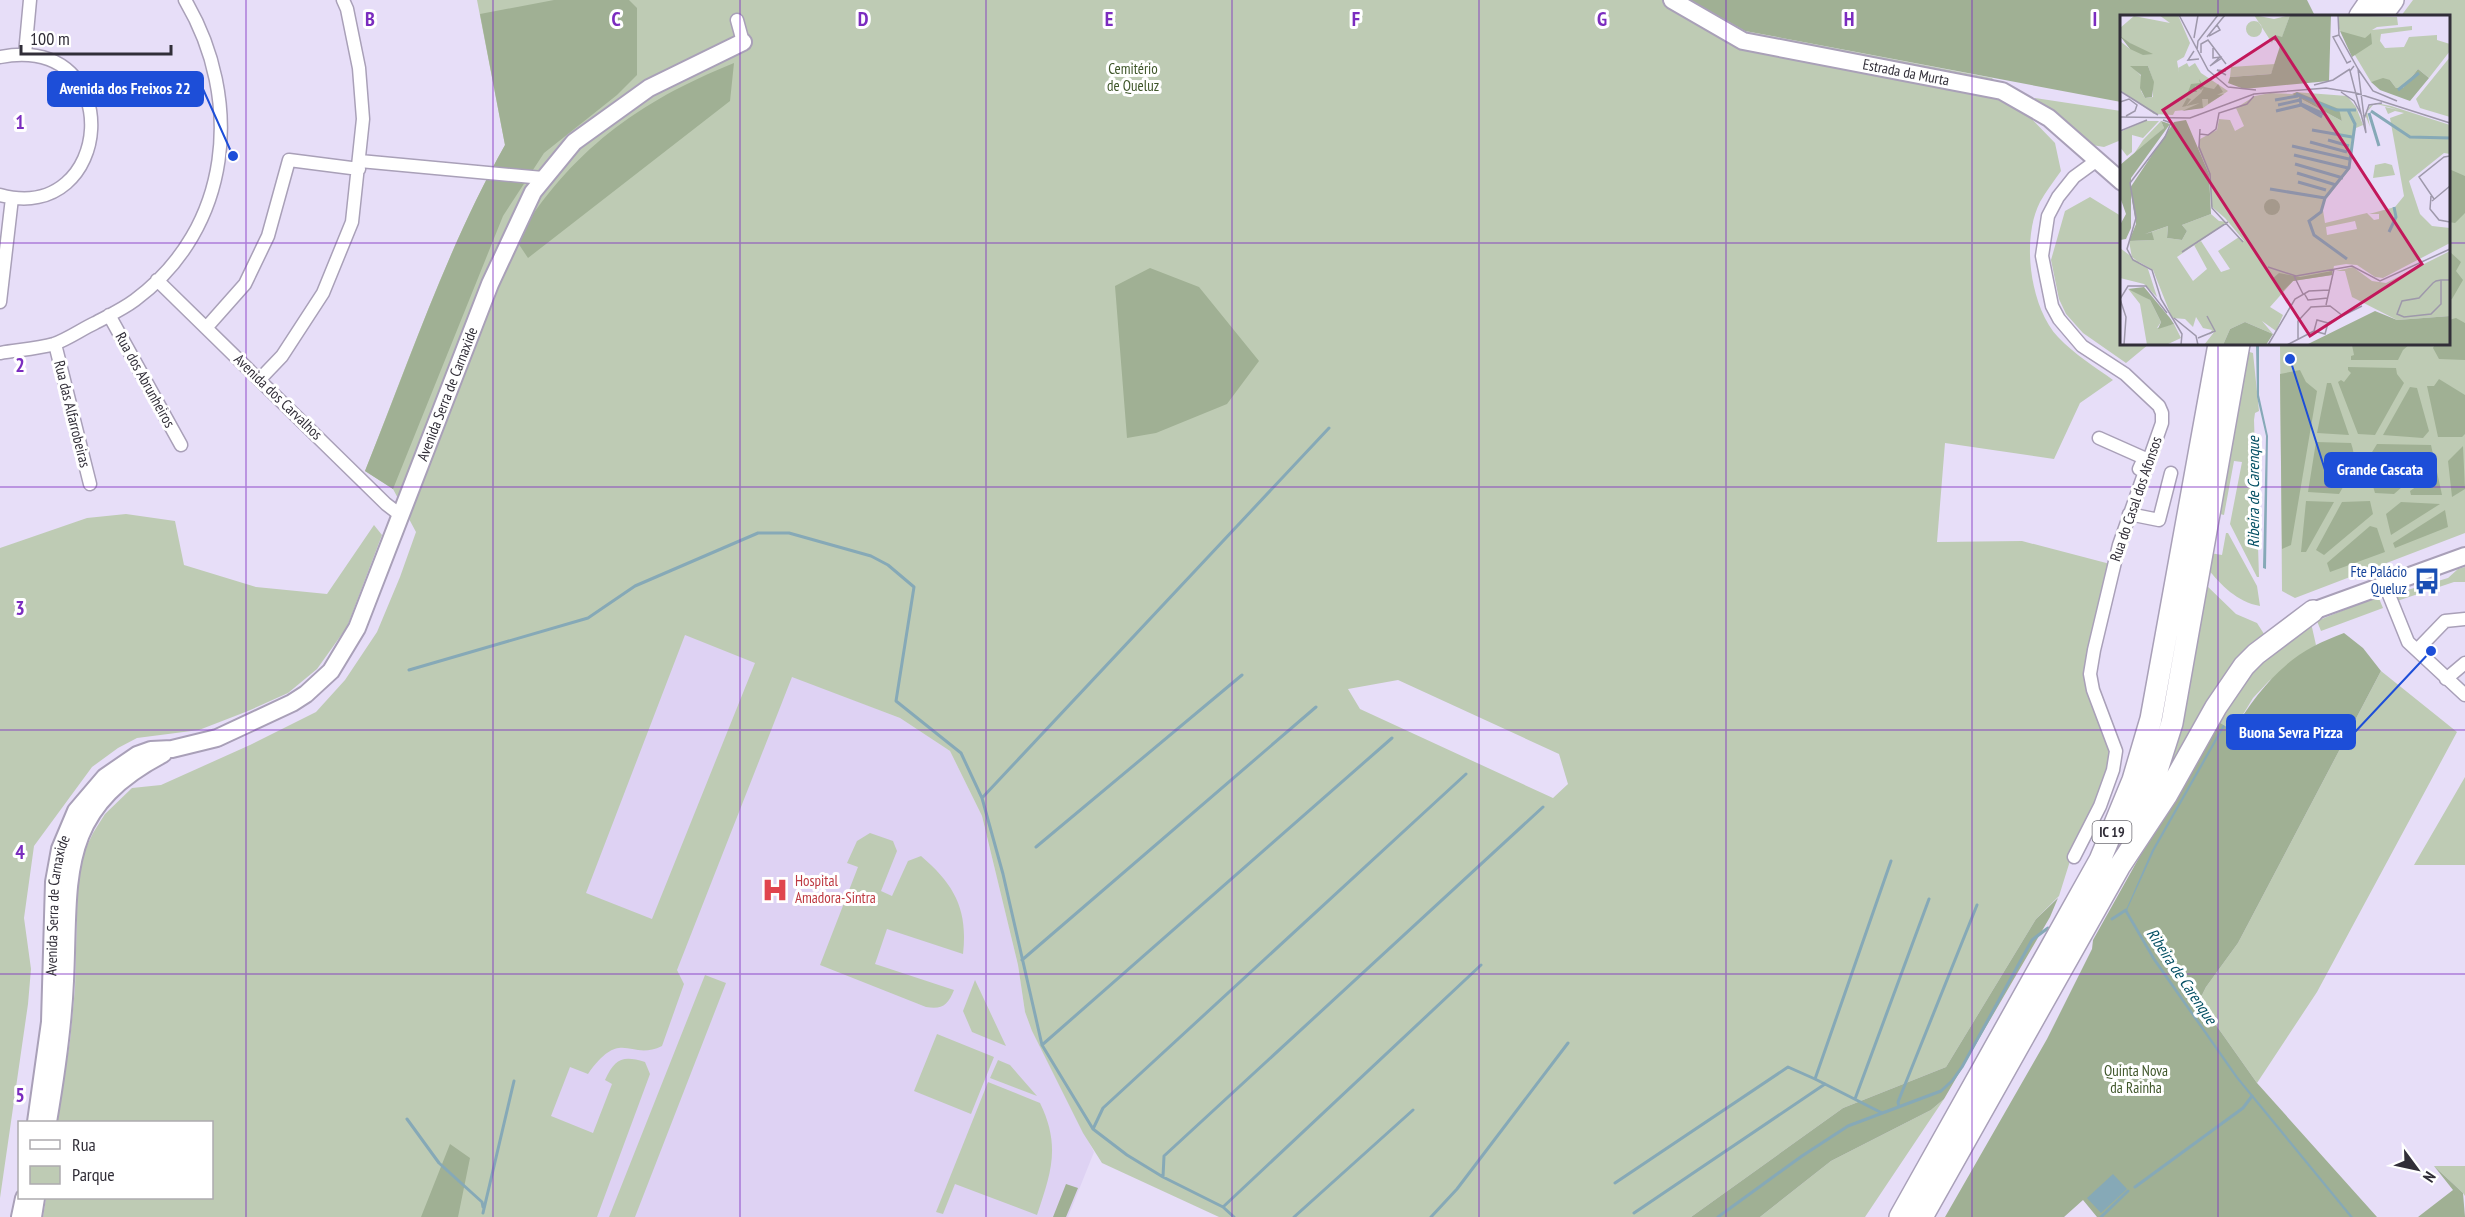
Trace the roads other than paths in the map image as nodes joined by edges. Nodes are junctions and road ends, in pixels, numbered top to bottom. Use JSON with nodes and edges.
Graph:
{"nodes":[{"id":1,"x":30,"y":0,"type":"edge"},
{"id":2,"x":185,"y":0,"type":"edge"},
{"id":3,"x":343,"y":0,"type":"edge"},
{"id":4,"x":1672,"y":0,"type":"edge"},
{"id":5,"x":2371,"y":0,"type":"edge"},
{"id":6,"x":2393,"y":0,"type":"edge"},
{"id":7,"x":2361,"y":15,"type":"edge"},
{"id":8,"x":2382,"y":15,"type":"edge"},
{"id":9,"x":737,"y":20,"type":"dead end"},
{"id":10,"x":743,"y":42,"type":"joint"},
{"id":11,"x":24,"y":54,"type":"junction"},
{"id":12,"x":0,"y":57,"type":"edge"},
{"id":13,"x":2096,"y":161,"type":"junction"},
{"id":14,"x":360,"y":165,"type":"junction"},
{"id":15,"x":543,"y":178,"type":"junction"},
{"id":16,"x":2120,"y":181,"type":"edge"},
{"id":17,"x":6,"y":196,"type":"edge"},
{"id":18,"x":157,"y":280,"type":"junction"},
{"id":19,"x":0,"y":302,"type":"edge"},
{"id":20,"x":109,"y":315,"type":"junction"},
{"id":21,"x":206,"y":328,"type":"junction"},
{"id":22,"x":55,"y":344,"type":"junction"},
{"id":23,"x":2208,"y":345,"type":"edge"},
{"id":24,"x":2219,"y":345,"type":"edge"},
{"id":25,"x":2239,"y":345,"type":"edge"},
{"id":26,"x":0,"y":353,"type":"edge"},
{"id":27,"x":261,"y":379,"type":"junction"},
{"id":28,"x":2205,"y":425,"type":"junction"},
{"id":29,"x":2099,"y":438,"type":"dead end"},
{"id":30,"x":181,"y":445,"type":"dead end"},
{"id":31,"x":2171,"y":473,"type":"dead end"},
{"id":32,"x":90,"y":484,"type":"dead end"},
{"id":33,"x":2132,"y":486,"type":"dead end"},
{"id":34,"x":399,"y":514,"type":"junction"},
{"id":35,"x":2129,"y":514,"type":"junction"},
{"id":36,"x":2460,"y":557,"type":"edge"},
{"id":37,"x":2385,"y":585,"type":"junction"},
{"id":38,"x":2313,"y":611,"type":"joint"},
{"id":39,"x":2465,"y":619,"type":"edge"},
{"id":40,"x":2417,"y":650,"type":"junction"},
{"id":41,"x":2465,"y":663,"type":"edge"},
{"id":42,"x":2446,"y":679,"type":"junction"},
{"id":43,"x":2465,"y":694,"type":"edge"},
{"id":44,"x":172,"y":749,"type":"junction"},
{"id":45,"x":2074,"y":857,"type":"dead end"},
{"id":46,"x":2119,"y":867,"type":"junction"},
{"id":47,"x":36,"y":1121,"type":"edge"},
{"id":48,"x":48,"y":1121,"type":"edge"},
{"id":49,"x":24,"y":1199,"type":"edge"},
{"id":50,"x":36,"y":1199,"type":"edge"},
{"id":51,"x":1913,"y":1213,"type":"edge"},
{"id":52,"x":20,"y":1217,"type":"edge"},
{"id":53,"x":33,"y":1217,"type":"edge"}],
"edges":[{"from":1,"to":11,"type":"street"},
{"from":2,"to":18,"type":"street"},
{"from":3,"to":14,"type":"street"},
{"from":4,"to":13,"type":"street","name":"Estrada da Murta"},
{"from":5,"to":7,"type":"highway"},
{"from":6,"to":8,"type":"highway"},
{"from":9,"to":10,"type":"street"},
{"from":10,"to":15,"type":"street","name":"Avenida Serra de Carnaxide"},
{"from":11,"to":12,"type":"street"},
{"from":11,"to":17,"type":"street"},
{"from":13,"to":16,"type":"street","name":"Estrada da Murta"},
{"from":13,"to":35,"type":"street","name":"Rua do Casal dos Afonsos"},
{"from":14,"to":15,"type":"street"},
{"from":14,"to":21,"type":"street"},
{"from":14,"to":27,"type":"street"},
{"from":15,"to":34,"type":"street","name":"Avenida Serra de Carnaxide"},
{"from":17,"to":19,"type":"street"},
{"from":18,"to":20,"type":"street"},
{"from":18,"to":21,"type":"street","name":"Avenida dos Carvalhos"},
{"from":20,"to":22,"type":"street"},
{"from":20,"to":30,"type":"street","name":"Rua dos Abrunheiros"},
{"from":21,"to":27,"type":"street","name":"Avenida dos Carvalhos"},
{"from":22,"to":26,"type":"street"},
{"from":22,"to":32,"type":"street","name":"Rua das Alfarrobeiras"},
{"from":23,"to":28,"type":"highway"},
{"from":24,"to":28,"type":"highway","number":"IC 19"},
{"from":25,"to":46,"type":"highway","number":"IC 19"},
{"from":27,"to":34,"type":"street","name":"Avenida dos Carvalhos"},
{"from":28,"to":51,"type":"highway","number":"IC 19"},
{"from":29,"to":33,"type":"street"},
{"from":31,"to":35,"type":"street"},
{"from":34,"to":44,"type":"street","name":"Avenida Serra de Carnaxide"},
{"from":35,"to":45,"type":"street","name":"Rua do Casal dos Afonsos"},
{"from":36,"to":37,"type":"street"},
{"from":37,"to":38,"type":"street"},
{"from":37,"to":40,"type":"street"},
{"from":38,"to":46,"type":"highway"},
{"from":39,"to":40,"type":"street"},
{"from":40,"to":42,"type":"street"},
{"from":41,"to":42,"type":"street"},
{"from":42,"to":43,"type":"street"},
{"from":44,"to":47,"type":"street","name":"Avenida Serra de Carnaxide"},
{"from":44,"to":48,"type":"street","name":"Avenida Serra de Carnaxide"},
{"from":46,"to":51,"type":"highway","number":"IC 19"},
{"from":49,"to":52,"type":"street"},
{"from":50,"to":53,"type":"street"}]}
